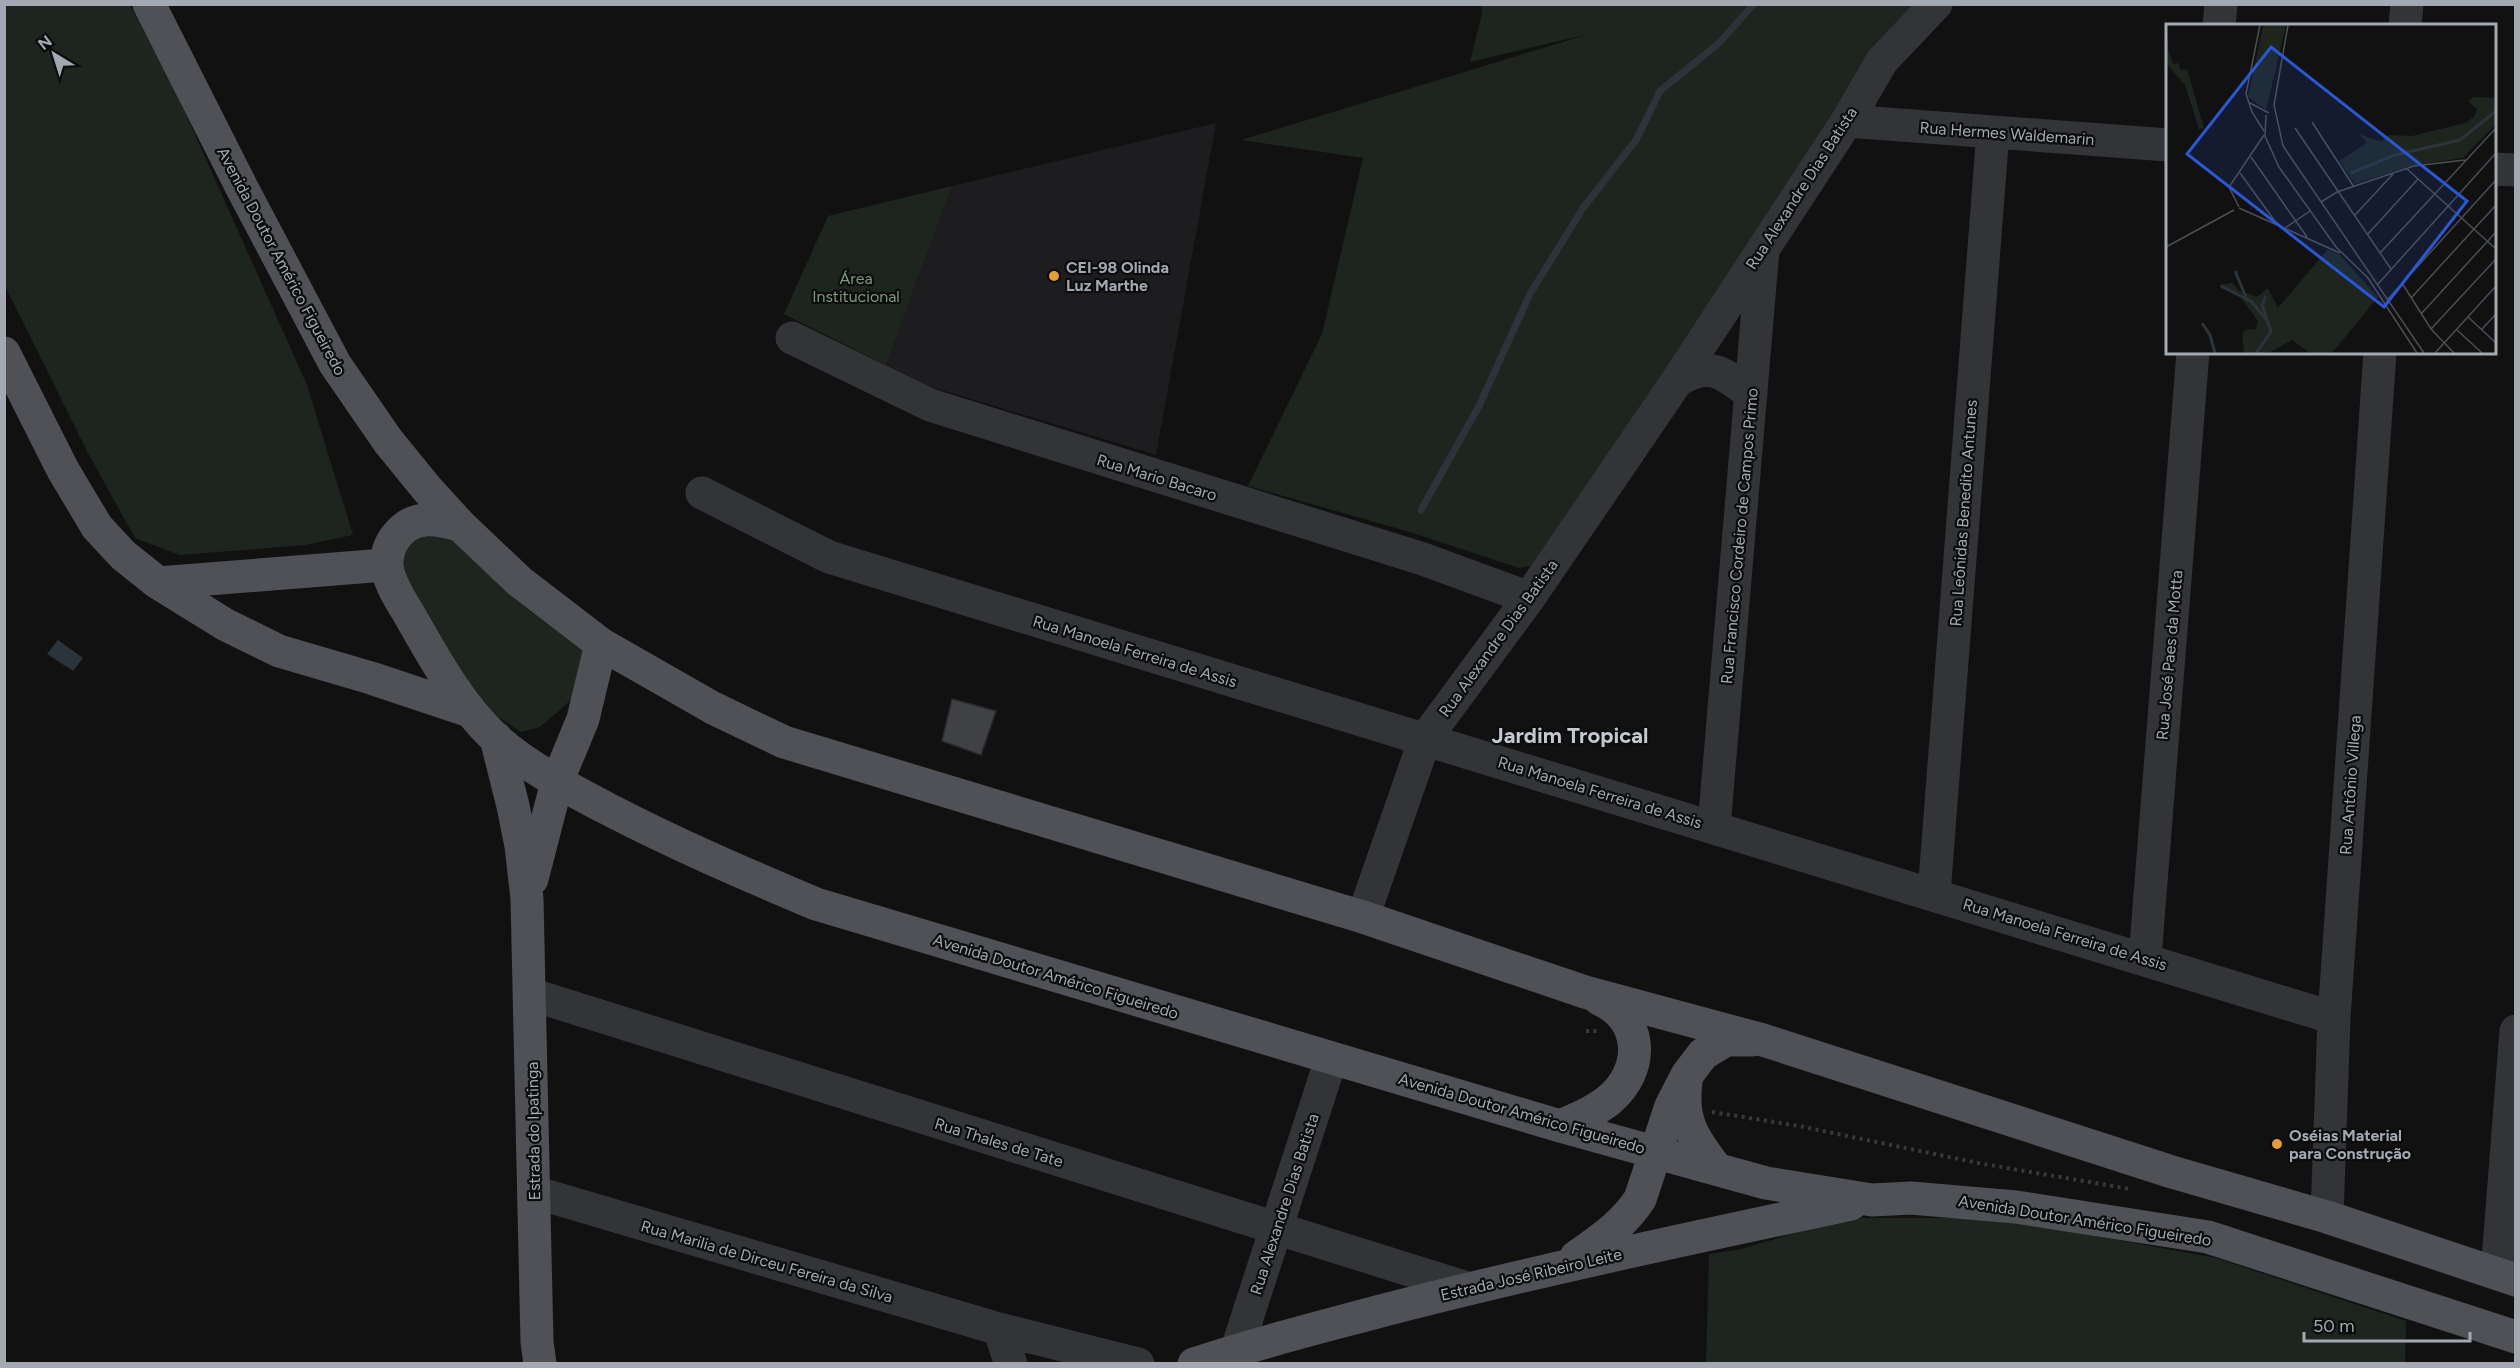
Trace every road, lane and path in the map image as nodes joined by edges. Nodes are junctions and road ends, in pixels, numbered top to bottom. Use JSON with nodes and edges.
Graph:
{"nodes":[{"id":1,"x":149,"y":4,"type":"edge"},
{"id":2,"x":1936,"y":4,"type":"edge"},
{"id":3,"x":2221,"y":4,"type":"edge"},
{"id":4,"x":2407,"y":4,"type":"edge"},
{"id":5,"x":2219,"y":24,"type":"edge"},
{"id":6,"x":2405,"y":24,"type":"edge"},
{"id":7,"x":1847,"y":121,"type":"junction"},
{"id":8,"x":1993,"y":132,"type":"junction"},
{"id":9,"x":2166,"y":145,"type":"edge"},
{"id":10,"x":2496,"y":169,"type":"edge"},
{"id":11,"x":2516,"y":170,"type":"edge"},
{"id":12,"x":1764,"y":245,"type":"junction"},
{"id":13,"x":792,"y":338,"type":"dead end"},
{"id":14,"x":4,"y":353,"type":"edge"},
{"id":15,"x":2193,"y":354,"type":"edge"},
{"id":16,"x":2380,"y":354,"type":"edge"},
{"id":17,"x":1677,"y":381,"type":"junction"},
{"id":18,"x":1751,"y":394,"type":"junction"},
{"id":19,"x":702,"y":493,"type":"dead end"},
{"id":20,"x":460,"y":525,"type":"junction"},
{"id":21,"x":385,"y":566,"type":"junction"},
{"id":22,"x":158,"y":584,"type":"junction"},
{"id":23,"x":1530,"y":598,"type":"junction"},
{"id":24,"x":601,"y":644,"type":"junction"},
{"id":25,"x":470,"y":711,"type":"junction"},
{"id":26,"x":583,"y":719,"type":"junction"},
{"id":27,"x":1425,"y":739,"type":"junction"},
{"id":28,"x":502,"y":743,"type":"junction"},
{"id":29,"x":557,"y":782,"type":"junction"},
{"id":30,"x":1714,"y":827,"type":"junction"},
{"id":31,"x":1934,"y":894,"type":"junction"},
{"id":32,"x":526,"y":898,"type":"junction"},
{"id":33,"x":1362,"y":917,"type":"junction"},
{"id":34,"x":2145,"y":958,"type":"junction"},
{"id":35,"x":1585,"y":992,"type":"junction"},
{"id":36,"x":530,"y":994,"type":"junction"},
{"id":37,"x":2334,"y":1018,"type":"junction"},
{"id":38,"x":2516,"y":1031,"type":"edge"},
{"id":39,"x":1763,"y":1040,"type":"junction"},
{"id":40,"x":1330,"y":1059,"type":"junction"},
{"id":41,"x":2514,"y":1067,"type":"edge"},
{"id":42,"x":1687,"y":1075,"type":"junction"},
{"id":43,"x":1560,"y":1126,"type":"junction"},
{"id":44,"x":1657,"y":1151,"type":"junction"},
{"id":45,"x":1716,"y":1168,"type":"junction"},
{"id":46,"x":534,"y":1192,"type":"junction"},
{"id":47,"x":1872,"y":1200,"type":"junction"},
{"id":48,"x":2327,"y":1217,"type":"junction"},
{"id":49,"x":1276,"y":1228,"type":"junction"},
{"id":50,"x":1565,"y":1265,"type":"junction"},
{"id":51,"x":2506,"y":1276,"type":"edge"},
{"id":52,"x":1467,"y":1288,"type":"junction"},
{"id":53,"x":999,"y":1329,"type":"junction"},
{"id":54,"x":2516,"y":1337,"type":"edge"},
{"id":55,"x":1237,"y":1349,"type":"junction"},
{"id":56,"x":540,"y":1364,"type":"edge"},
{"id":57,"x":1011,"y":1364,"type":"edge"},
{"id":58,"x":1138,"y":1364,"type":"edge"},
{"id":59,"x":1194,"y":1364,"type":"edge"}],
"edges":[{"from":1,"to":20,"type":"main road","name":"Avenida Doutor Américo Figueiredo"},
{"from":2,"to":7,"type":"street","name":"Rua Alexandre Dias Batista"},
{"from":3,"to":5,"type":"street"},
{"from":4,"to":6,"type":"street"},
{"from":7,"to":8,"type":"street","name":"Rua Hermes Waldemarin"},
{"from":7,"to":12,"type":"street","name":"Rua Alexandre Dias Batista"},
{"from":8,"to":9,"type":"street","name":"Rua Hermes Waldemarin"},
{"from":8,"to":31,"type":"street","name":"Rua Leônidas Benedito Antunes"},
{"from":10,"to":11,"type":"street"},
{"from":12,"to":17,"type":"street","name":"Rua Alexandre Dias Batista"},
{"from":12,"to":18,"type":"street","name":"Rua Francisco Cordeiro de Campos Primo"},
{"from":13,"to":23,"type":"street","name":"Rua Mario Bacaro"},
{"from":14,"to":22,"type":"main road","name":"Avenida Doutor Américo Figueiredo"},
{"from":15,"to":34,"type":"street","name":"Rua José Paes da Motta"},
{"from":16,"to":37,"type":"street","name":"Rua Antônio Villega"},
{"from":17,"to":18,"type":"street"},
{"from":17,"to":23,"type":"street","name":"Rua Alexandre Dias Batista"},
{"from":18,"to":30,"type":"street","name":"Rua Francisco Cordeiro de Campos Primo"},
{"from":19,"to":27,"type":"street","name":"Rua Manoela Ferreira de Assis"},
{"from":20,"to":21,"type":"main road"},
{"from":20,"to":24,"type":"main road","name":"Avenida Doutor Américo Figueiredo"},
{"from":21,"to":22,"type":"main road"},
{"from":21,"to":25,"type":"main road","name":"Avenida Doutor Américo Figueiredo"},
{"from":22,"to":25,"type":"main road","name":"Avenida Doutor Américo Figueiredo"},
{"from":23,"to":27,"type":"street","name":"Rua Alexandre Dias Batista"},
{"from":24,"to":26,"type":"main road"},
{"from":24,"to":33,"type":"main road","name":"Avenida Doutor Américo Figueiredo"},
{"from":25,"to":28,"type":"main road","name":"Avenida Doutor Américo Figueiredo"},
{"from":26,"to":28,"type":"main road"},
{"from":26,"to":29,"type":"main road"},
{"from":27,"to":30,"type":"street","name":"Rua Manoela Ferreira de Assis"},
{"from":27,"to":33,"type":"street","name":"Rua Alexandre Dias Batista"},
{"from":28,"to":29,"type":"main road","name":"Avenida Doutor Américo Figueiredo"},
{"from":28,"to":32,"type":"main road","name":"Estrada do Ipatinga"},
{"from":29,"to":32,"type":"main road","name":"Estrada do Ipatinga"},
{"from":29,"to":40,"type":"main road","name":"Avenida Doutor Américo Figueiredo"},
{"from":30,"to":31,"type":"street","name":"Rua Manoela Ferreira de Assis"},
{"from":31,"to":34,"type":"street","name":"Rua Manoela Ferreira de Assis"},
{"from":32,"to":36,"type":"main road","name":"Estrada do Ipatinga"},
{"from":33,"to":35,"type":"main road","name":"Avenida Doutor Américo Figueiredo"},
{"from":34,"to":37,"type":"street","name":"Rua Manoela Ferreira de Assis"},
{"from":35,"to":39,"type":"main road","name":"Avenida Doutor Américo Figueiredo"},
{"from":35,"to":43,"type":"main road"},
{"from":36,"to":46,"type":"main road","name":"Estrada do Ipatinga"},
{"from":36,"to":49,"type":"street","name":"Rua Thales de Tate"},
{"from":37,"to":48,"type":"street","name":"Rua Antônio Villega"},
{"from":38,"to":41,"type":"street"},
{"from":39,"to":42,"type":"main road"},
{"from":39,"to":48,"type":"main road","name":"Avenida Doutor Américo Figueiredo"},
{"from":40,"to":43,"type":"main road","name":"Avenida Doutor Américo Figueiredo"},
{"from":40,"to":49,"type":"street","name":"Rua Alexandre Dias Batista"},
{"from":41,"to":51,"type":"street"},
{"from":42,"to":44,"type":"main road"},
{"from":42,"to":45,"type":"main road"},
{"from":43,"to":44,"type":"main road","name":"Avenida Doutor Américo Figueiredo"},
{"from":44,"to":45,"type":"main road","name":"Avenida Doutor Américo Figueiredo"},
{"from":44,"to":50,"type":"main road"},
{"from":45,"to":47,"type":"main road","name":"Avenida Doutor Américo Figueiredo"},
{"from":46,"to":53,"type":"street","name":"Rua Marilia de Dirceu Fereira da Silva"},
{"from":46,"to":56,"type":"main road","name":"Estrada do Ipatinga"},
{"from":47,"to":50,"type":"main road","name":"Estrada José Ribeiro Leite"},
{"from":47,"to":54,"type":"main road","name":"Avenida Doutor Américo Figueiredo"},
{"from":48,"to":51,"type":"main road","name":"Avenida Doutor Américo Figueiredo"},
{"from":49,"to":52,"type":"street","name":"Rua Thales de Tate"},
{"from":49,"to":55,"type":"street","name":"Rua Alexandre Dias Batista"},
{"from":50,"to":52,"type":"main road","name":"Estrada José Ribeiro Leite"},
{"from":52,"to":55,"type":"main road","name":"Estrada José Ribeiro Leite"},
{"from":53,"to":57,"type":"street"},
{"from":53,"to":58,"type":"street","name":"Rua Marilia de Dirceu Fereira da Silva"},
{"from":55,"to":59,"type":"main road","name":"Estrada José Ribeiro Leite"}]}
